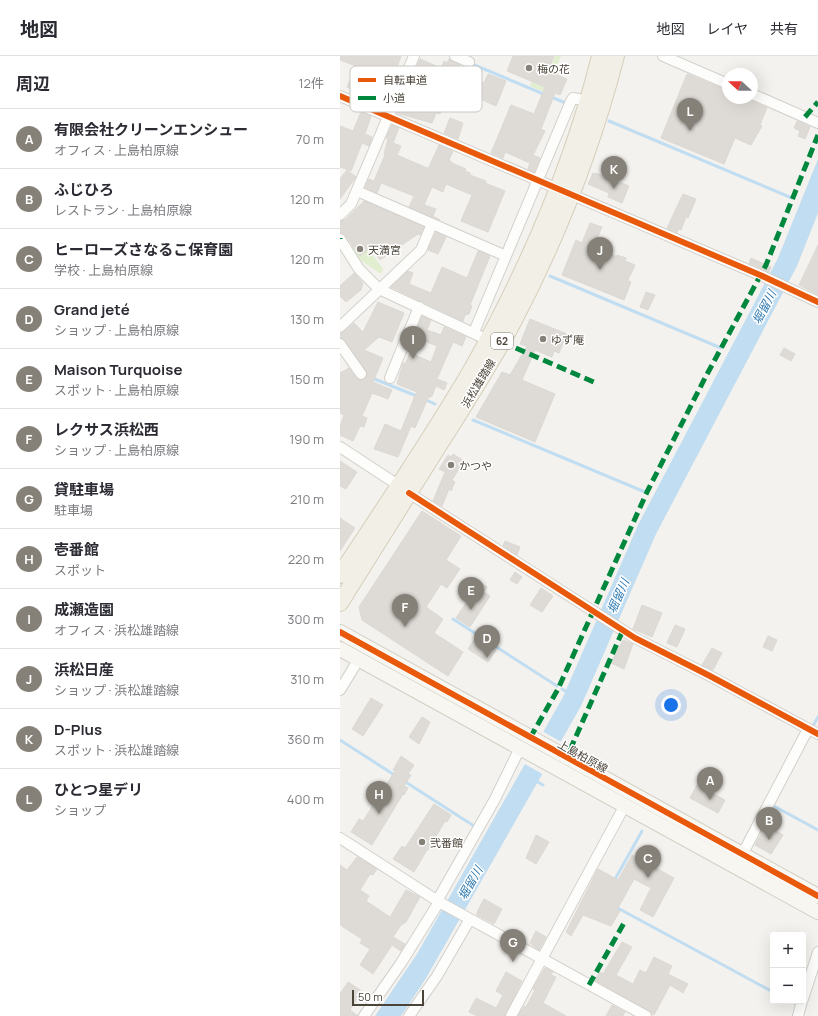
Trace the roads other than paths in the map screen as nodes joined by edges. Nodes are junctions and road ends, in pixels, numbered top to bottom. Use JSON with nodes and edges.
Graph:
{"nodes":[{"id":1,"x":414,"y":56,"type":"edge"},
{"id":2,"x":455,"y":56,"type":"edge"},
{"id":3,"x":600,"y":56,"type":"edge"},
{"id":4,"x":616,"y":56,"type":"edge"},
{"id":5,"x":663,"y":56,"type":"edge"},
{"id":6,"x":469,"y":62,"type":"dead end"},
{"id":7,"x":410,"y":66,"type":"edge"},
{"id":8,"x":722,"y":81,"type":"edge"},
{"id":9,"x":340,"y":96,"type":"edge"},
{"id":10,"x":758,"y":97,"type":"edge"},
{"id":11,"x":350,"y":100,"type":"edge"},
{"id":12,"x":588,"y":101,"type":"junction"},
{"id":13,"x":378,"y":112,"type":"edge"},
{"id":14,"x":390,"y":112,"type":"edge"},
{"id":15,"x":388,"y":116,"type":"junction"},
{"id":16,"x":818,"y":123,"type":"edge"},
{"id":17,"x":538,"y":180,"type":"junction"},
{"id":18,"x":357,"y":191,"type":"junction"},
{"id":19,"x":564,"y":191,"type":"junction"},
{"id":20,"x":340,"y":215,"type":"edge"},
{"id":21,"x":432,"y":224,"type":"junction"},
{"id":22,"x":340,"y":239,"type":"edge"},
{"id":23,"x":506,"y":256,"type":"junction"},
{"id":24,"x":379,"y":289,"type":"junction"},
{"id":25,"x":818,"y":302,"type":"edge"},
{"id":26,"x":419,"y":307,"type":"junction"},
{"id":27,"x":340,"y":327,"type":"edge"},
{"id":28,"x":474,"y":332,"type":"junction"},
{"id":29,"x":488,"y":340,"type":"junction"},
{"id":30,"x":340,"y":344,"type":"edge"},
{"id":31,"x":361,"y":374,"type":"dead end"},
{"id":32,"x":390,"y":378,"type":"dead end"},
{"id":33,"x":340,"y":447,"type":"edge"},
{"id":34,"x":404,"y":489,"type":"junction"},
{"id":35,"x":340,"y":575,"type":"edge"},
{"id":36,"x":340,"y":603,"type":"edge"},
{"id":37,"x":340,"y":632,"type":"edge"},
{"id":38,"x":340,"y":649,"type":"edge"},
{"id":39,"x":359,"y":659,"type":"junction"},
{"id":40,"x":340,"y":690,"type":"edge"},
{"id":41,"x":808,"y":729,"type":"junction"},
{"id":42,"x":818,"y":734,"type":"edge"},
{"id":43,"x":526,"y":746,"type":"junction"},
{"id":44,"x":559,"y":761,"type":"junction"},
{"id":45,"x":625,"y":805,"type":"junction"},
{"id":46,"x":340,"y":838,"type":"edge"},
{"id":47,"x":742,"y":854,"type":"junction"},
{"id":48,"x":818,"y":896,"type":"edge"},
{"id":49,"x":439,"y":902,"type":"junction"},
{"id":50,"x":818,"y":912,"type":"edge"},
{"id":51,"x":469,"y":919,"type":"junction"},
{"id":52,"x":818,"y":952,"type":"edge"},
{"id":53,"x":542,"y":960,"type":"junction"},
{"id":54,"x":806,"y":990,"type":"edge"},
{"id":55,"x":802,"y":1004,"type":"edge"},
{"id":56,"x":364,"y":1016,"type":"edge"},
{"id":57,"x":409,"y":1016,"type":"edge"},
{"id":58,"x":511,"y":1016,"type":"edge"},
{"id":59,"x":646,"y":1016,"type":"edge"},
{"id":60,"x":798,"y":1016,"type":"edge"}],
"edges":[{"from":1,"to":7,"type":"street"},
{"from":2,"to":6,"type":"street"},
{"from":3,"to":12,"type":"main road","name":"浜松雄踏線","number":"62"},
{"from":4,"to":19,"type":"main road","name":"浜松雄踏線","number":"62"},
{"from":5,"to":8,"type":"street"},
{"from":9,"to":11,"type":"street"},
{"from":10,"to":16,"type":"street"},
{"from":12,"to":17,"type":"street"},
{"from":12,"to":19,"type":"main road","name":"浜松雄踏線","number":"62"},
{"from":13,"to":15,"type":"street"},
{"from":14,"to":15,"type":"street"},
{"from":15,"to":17,"type":"street"},
{"from":15,"to":18,"type":"street"},
{"from":17,"to":19,"type":"street"},
{"from":17,"to":23,"type":"street"},
{"from":18,"to":20,"type":"street"},
{"from":18,"to":21,"type":"street"},
{"from":19,"to":25,"type":"street"},
{"from":19,"to":29,"type":"main road","name":"浜松雄踏線","number":"62"},
{"from":19,"to":34,"type":"main road","name":"浜松雄踏線","number":"62"},
{"from":21,"to":23,"type":"street"},
{"from":21,"to":24,"type":"street"},
{"from":22,"to":24,"type":"street"},
{"from":23,"to":28,"type":"street"},
{"from":24,"to":26,"type":"street"},
{"from":24,"to":27,"type":"street"},
{"from":26,"to":28,"type":"street"},
{"from":26,"to":32,"type":"street"},
{"from":28,"to":29,"type":"street"},
{"from":29,"to":34,"type":"main road","name":"浜松雄踏線","number":"62"},
{"from":30,"to":31,"type":"street"},
{"from":33,"to":34,"type":"street"},
{"from":34,"to":35,"type":"main road","name":"浜松雄踏線","number":"62"},
{"from":34,"to":36,"type":"main road","name":"浜松雄踏線","number":"62"},
{"from":34,"to":41,"type":"street"},
{"from":37,"to":43,"type":"street","name":"上島柏原線"},
{"from":38,"to":39,"type":"street","name":"上島柏原線"},
{"from":39,"to":40,"type":"street"},
{"from":39,"to":43,"type":"street","name":"上島柏原線"},
{"from":41,"to":42,"type":"street"},
{"from":41,"to":47,"type":"street"},
{"from":43,"to":44,"type":"street","name":"上島柏原線"},
{"from":43,"to":49,"type":"street"},
{"from":44,"to":45,"type":"street","name":"上島柏原線"},
{"from":44,"to":47,"type":"street","name":"上島柏原線"},
{"from":45,"to":50,"type":"street","name":"上島柏原線"},
{"from":45,"to":53,"type":"street"},
{"from":46,"to":49,"type":"street"},
{"from":47,"to":48,"type":"street","name":"上島柏原線"},
{"from":49,"to":51,"type":"street"},
{"from":49,"to":56,"type":"street"},
{"from":51,"to":53,"type":"street"},
{"from":51,"to":57,"type":"street"},
{"from":52,"to":54,"type":"street"},
{"from":53,"to":58,"type":"street"},
{"from":53,"to":59,"type":"street"},
{"from":55,"to":60,"type":"street"}]}
